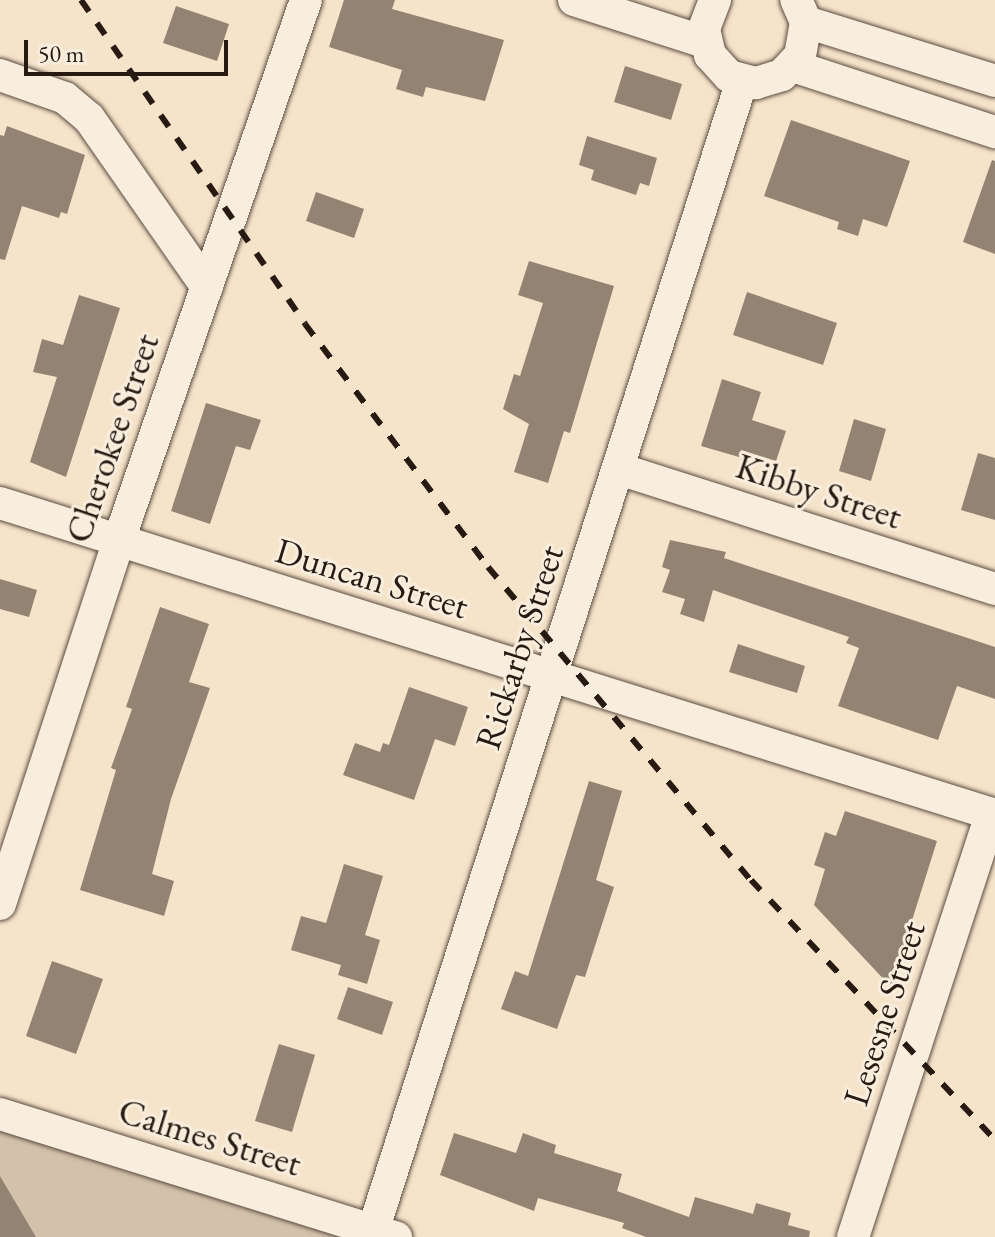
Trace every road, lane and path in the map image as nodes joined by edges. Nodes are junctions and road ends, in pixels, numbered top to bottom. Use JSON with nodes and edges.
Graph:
{"nodes":[{"id":1,"x":306,"y":0,"type":"edge"},
{"id":2,"x":574,"y":0,"type":"edge"},
{"id":3,"x":715,"y":0,"type":"edge"},
{"id":4,"x":801,"y":11,"type":"edge"},
{"id":5,"x":705,"y":42,"type":"junction"},
{"id":6,"x":793,"y":66,"type":"junction"},
{"id":7,"x":0,"y":75,"type":"edge"},
{"id":8,"x":742,"y":81,"type":"junction"},
{"id":9,"x":995,"y":81,"type":"edge"},
{"id":10,"x":995,"y":132,"type":"edge"},
{"id":11,"x":207,"y":287,"type":"junction"},
{"id":12,"x":619,"y":469,"type":"junction"},
{"id":13,"x":0,"y":503,"type":"edge"},
{"id":14,"x":119,"y":540,"type":"junction"},
{"id":15,"x":995,"y":589,"type":"edge"},
{"id":16,"x":552,"y":676,"type":"junction"},
{"id":17,"x":993,"y":815,"type":"edge"},
{"id":18,"x":0,"y":904,"type":"edge"},
{"id":19,"x":0,"y":1114,"type":"edge"},
{"id":20,"x":380,"y":1235,"type":"edge"},
{"id":21,"x":853,"y":1237,"type":"edge"}],
"edges":[{"from":1,"to":11,"type":"street","name":"Cherokee Street"},
{"from":2,"to":5,"type":"street"},
{"from":3,"to":5,"type":"street"},
{"from":4,"to":6,"type":"street"},
{"from":4,"to":9,"type":"street"},
{"from":5,"to":8,"type":"street"},
{"from":6,"to":8,"type":"street"},
{"from":6,"to":10,"type":"street"},
{"from":7,"to":11,"type":"street"},
{"from":8,"to":12,"type":"street","name":"Rickarby Street"},
{"from":11,"to":14,"type":"street","name":"Cherokee Street"},
{"from":12,"to":15,"type":"street","name":"Kibby Street"},
{"from":12,"to":16,"type":"street","name":"Rickarby Street"},
{"from":13,"to":14,"type":"street","name":"Duncan Street"},
{"from":14,"to":16,"type":"street","name":"Duncan Street"},
{"from":14,"to":18,"type":"street","name":"Cherokee Street"},
{"from":16,"to":17,"type":"street","name":"Duncan Street"},
{"from":16,"to":20,"type":"street","name":"Rickarby Street"},
{"from":17,"to":21,"type":"street","name":"Lesesne Street"},
{"from":19,"to":20,"type":"street","name":"Calmes Street"}]}
